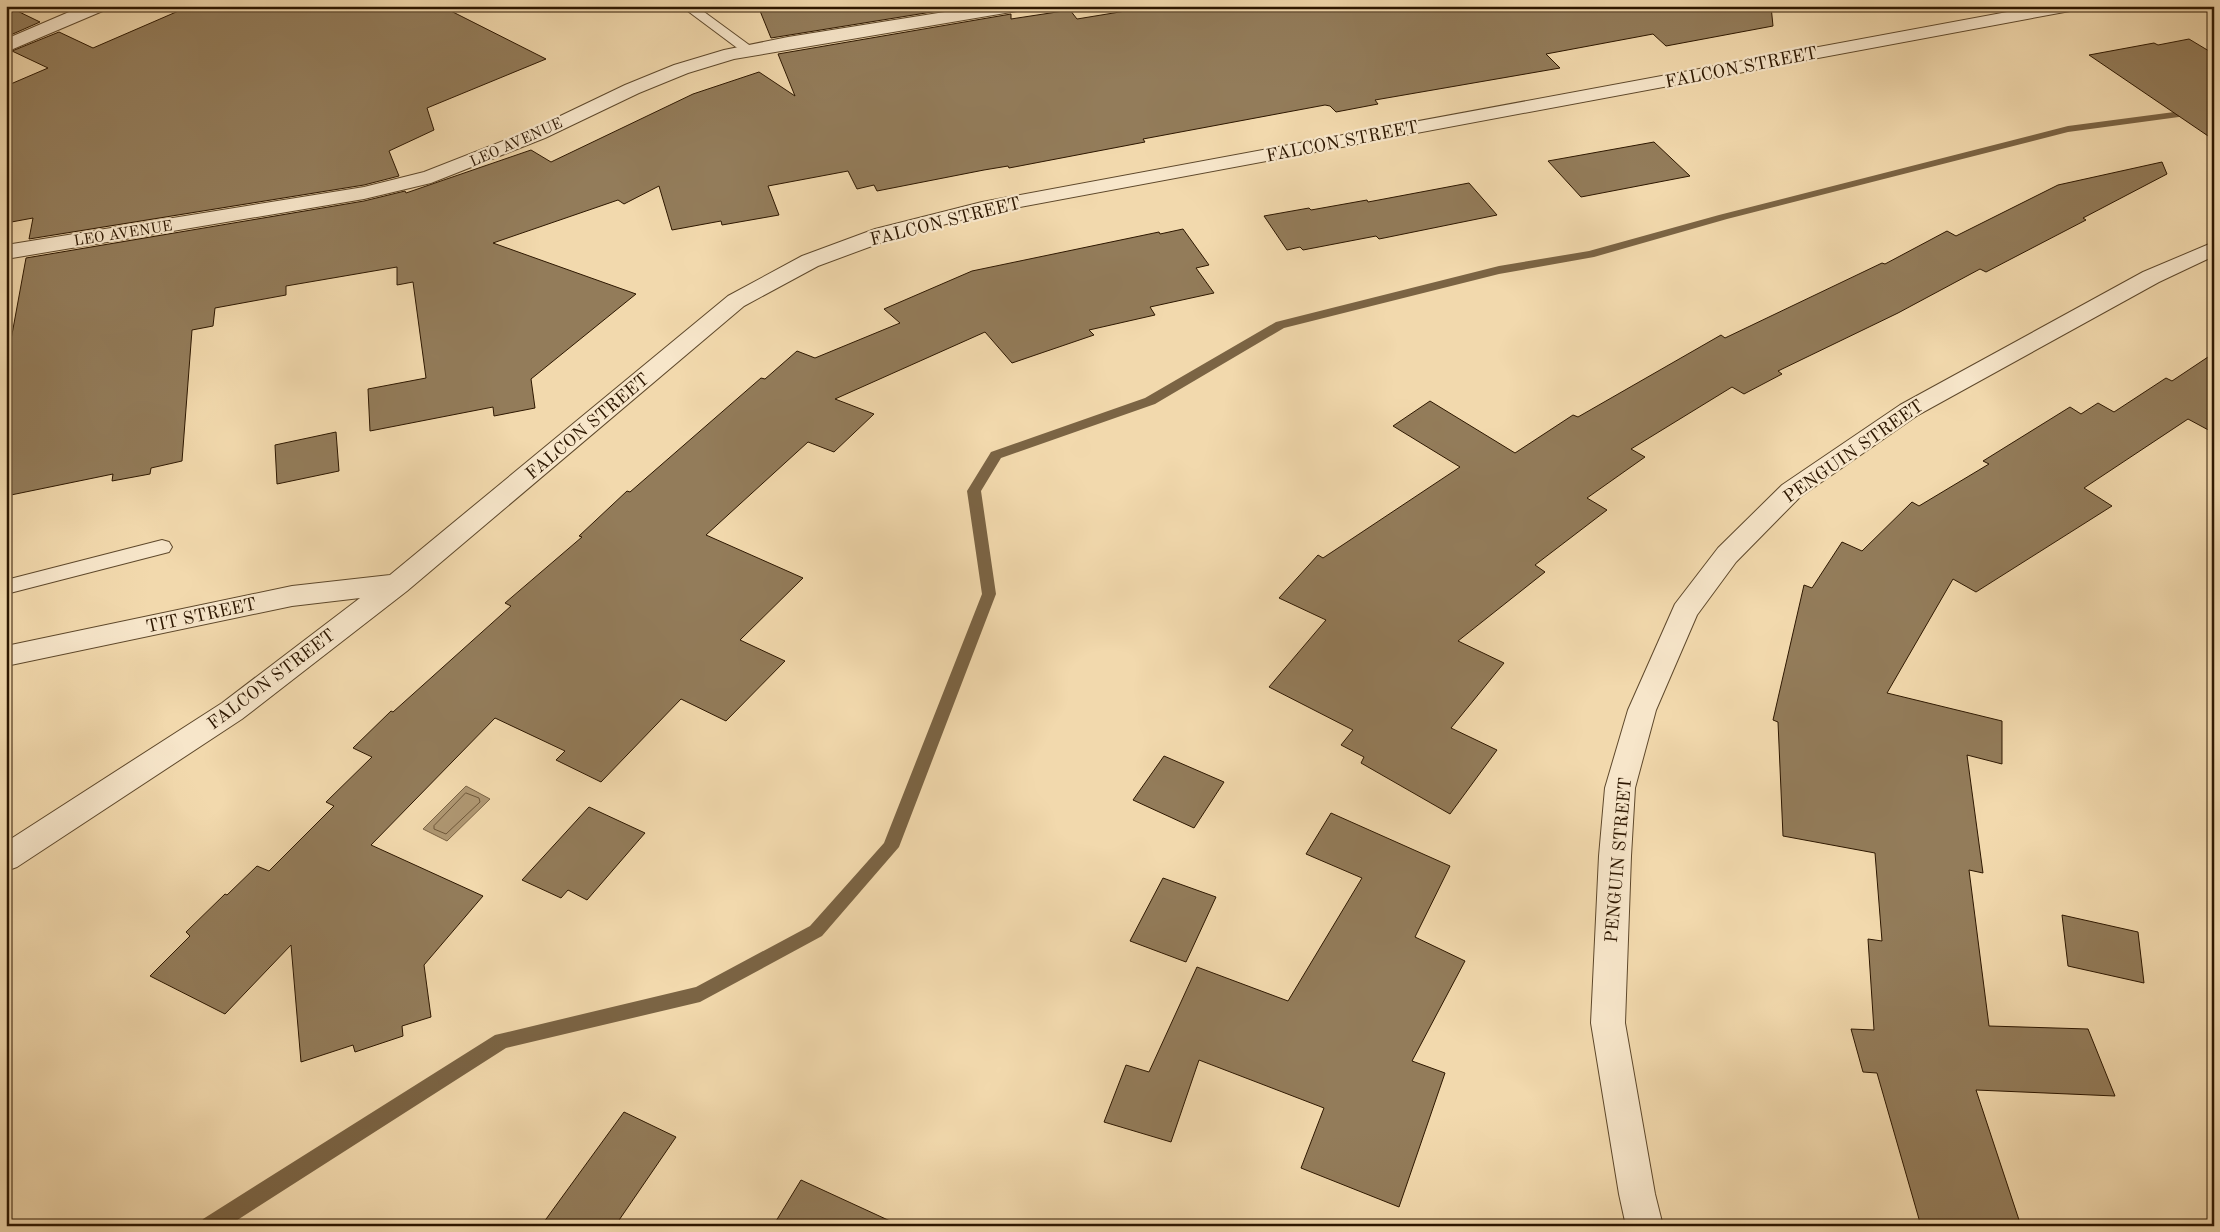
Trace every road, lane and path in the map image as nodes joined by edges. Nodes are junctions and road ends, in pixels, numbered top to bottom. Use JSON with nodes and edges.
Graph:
{"nodes":[{"id":1,"x":100,"y":6,"type":"edge"},
{"id":2,"x":687,"y":6,"type":"edge"},
{"id":3,"x":1017,"y":6,"type":"edge"},
{"id":4,"x":2070,"y":6,"type":"edge"},
{"id":5,"x":6,"y":46,"type":"edge"},
{"id":6,"x":749,"y":50,"type":"junction"},
{"id":7,"x":2214,"y":248,"type":"edge"},
{"id":8,"x":6,"y":252,"type":"edge"},
{"id":9,"x":162,"y":547,"type":"dead end"},
{"id":10,"x":397,"y":584,"type":"junction"},
{"id":11,"x":6,"y":587,"type":"edge"},
{"id":12,"x":6,"y":656,"type":"edge"},
{"id":13,"x":6,"y":858,"type":"edge"},
{"id":14,"x":1645,"y":1226,"type":"edge"}],
"edges":[{"from":1,"to":5,"type":"street"},
{"from":2,"to":6,"type":"lane"},
{"from":3,"to":6,"type":"street","name":"LEO AVENUE"},
{"from":4,"to":10,"type":"street","name":"FALCON STREET"},
{"from":6,"to":8,"type":"street","name":"LEO AVENUE"},
{"from":7,"to":14,"type":"street","name":"PENGUIN STREET"},
{"from":9,"to":11,"type":"lane"},
{"from":10,"to":12,"type":"street","name":"TIT STREET"},
{"from":10,"to":13,"type":"street","name":"FALCON STREET"}]}
